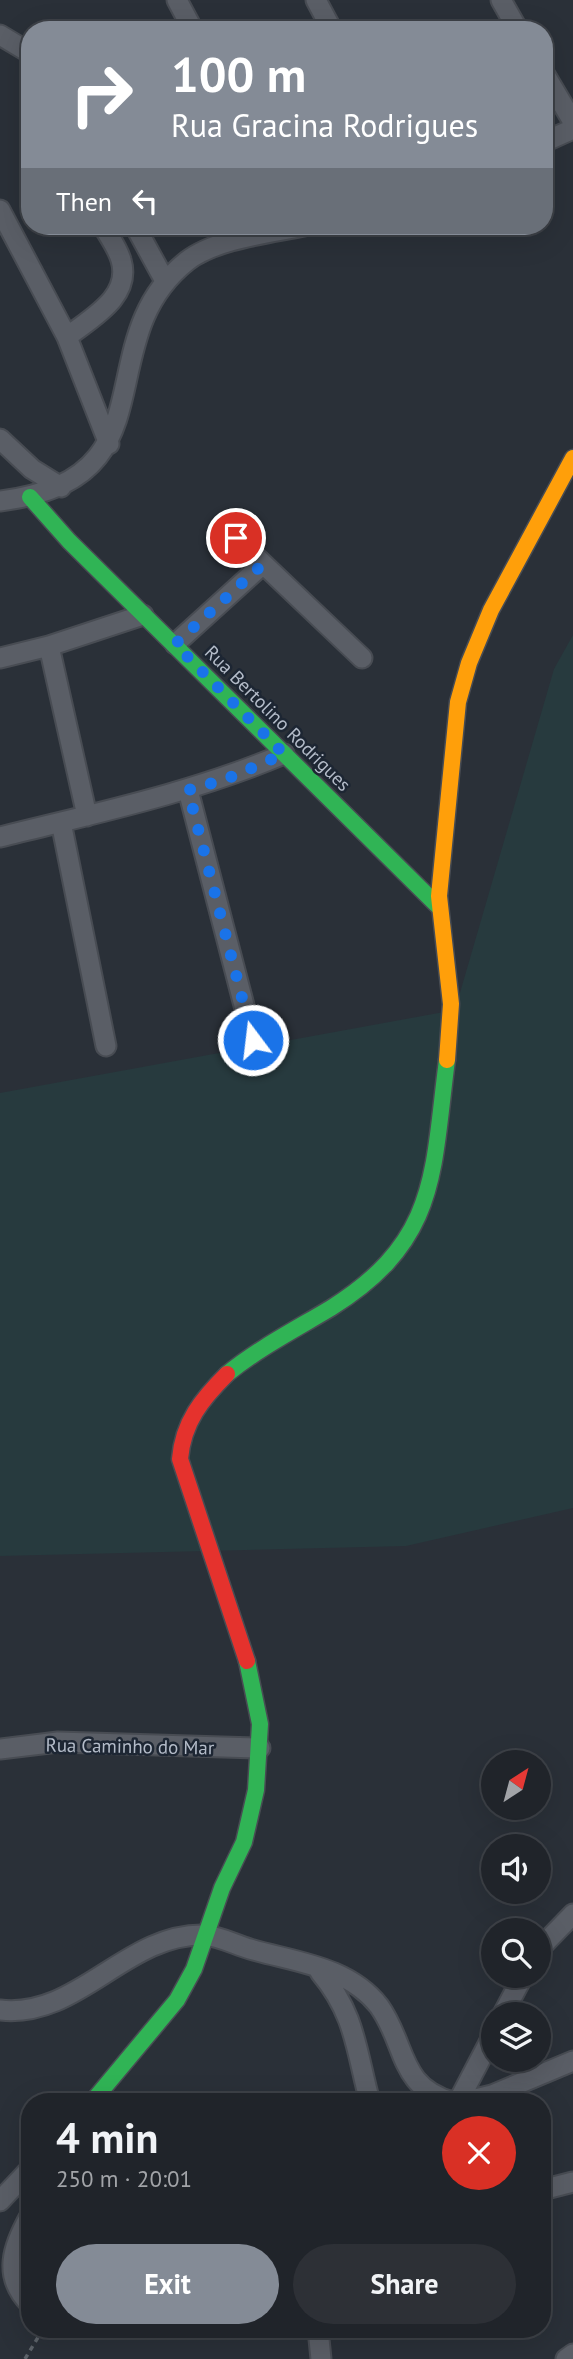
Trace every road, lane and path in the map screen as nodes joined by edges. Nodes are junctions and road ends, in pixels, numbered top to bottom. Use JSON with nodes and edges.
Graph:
{"nodes":[{"id":1,"x":177,"y":0,"type":"edge"},
{"id":2,"x":316,"y":0,"type":"edge"},
{"id":3,"x":501,"y":0,"type":"edge"},
{"id":4,"x":189,"y":21,"type":"edge"},
{"id":5,"x":327,"y":21,"type":"edge"},
{"id":6,"x":514,"y":21,"type":"edge"},
{"id":7,"x":0,"y":35,"type":"edge"},
{"id":8,"x":21,"y":48,"type":"edge"},
{"id":9,"x":553,"y":89,"type":"edge"},
{"id":10,"x":573,"y":122,"type":"edge"},
{"id":11,"x":573,"y":129,"type":"edge"},
{"id":12,"x":553,"y":138,"type":"edge"},
{"id":13,"x":0,"y":210,"type":"edge"},
{"id":14,"x":108,"y":235,"type":"edge"},
{"id":15,"x":140,"y":235,"type":"edge"},
{"id":16,"x":265,"y":235,"type":"edge"},
{"id":17,"x":165,"y":281,"type":"junction"},
{"id":18,"x":67,"y":337,"type":"junction"},
{"id":19,"x":0,"y":439,"type":"edge"},
{"id":20,"x":109,"y":444,"type":"junction"},
{"id":21,"x":573,"y":458,"type":"edge"},
{"id":22,"x":61,"y":487,"type":"junction"},
{"id":23,"x":30,"y":497,"type":"junction"},
{"id":24,"x":0,"y":500,"type":"edge"},
{"id":25,"x":236,"y":538,"type":"dead end"},
{"id":26,"x":262,"y":565,"type":"junction"},
{"id":27,"x":143,"y":615,"type":"junction"},
{"id":28,"x":175,"y":644,"type":"junction"},
{"id":29,"x":49,"y":646,"type":"junction"},
{"id":30,"x":0,"y":658,"type":"edge"},
{"id":31,"x":362,"y":658,"type":"dead end"},
{"id":32,"x":284,"y":754,"type":"junction"},
{"id":33,"x":188,"y":790,"type":"junction"},
{"id":34,"x":87,"y":816,"type":"junction"},
{"id":35,"x":61,"y":822,"type":"junction"},
{"id":36,"x":0,"y":837,"type":"edge"},
{"id":37,"x":439,"y":907,"type":"junction"},
{"id":38,"x":253,"y":1040,"type":"dead end"},
{"id":39,"x":107,"y":1046,"type":"dead end"},
{"id":40,"x":260,"y":1748,"type":"junction"},
{"id":41,"x":0,"y":1749,"type":"edge"},
{"id":42,"x":573,"y":1914,"type":"edge"},
{"id":43,"x":206,"y":1935,"type":"junction"},
{"id":44,"x":551,"y":1937,"type":"edge"},
{"id":45,"x":313,"y":1963,"type":"junction"},
{"id":46,"x":0,"y":2010,"type":"edge"},
{"id":47,"x":481,"y":2060,"type":"edge"},
{"id":48,"x":573,"y":2062,"type":"edge"},
{"id":49,"x":101,"y":2093,"type":"edge"},
{"id":50,"x":368,"y":2093,"type":"edge"},
{"id":51,"x":428,"y":2093,"type":"edge"},
{"id":52,"x":465,"y":2093,"type":"edge"},
{"id":53,"x":497,"y":2093,"type":"edge"},
{"id":54,"x":21,"y":2179,"type":"edge"},
{"id":55,"x":573,"y":2182,"type":"edge"},
{"id":56,"x":551,"y":2188,"type":"edge"},
{"id":57,"x":0,"y":2202,"type":"edge"},
{"id":58,"x":21,"y":2232,"type":"edge"},
{"id":59,"x":21,"y":2292,"type":"edge"},
{"id":60,"x":38,"y":2338,"type":"edge"},
{"id":61,"x":319,"y":2338,"type":"edge"},
{"id":62,"x":573,"y":2354,"type":"edge"},
{"id":63,"x":25,"y":2359,"type":"edge"},
{"id":64,"x":321,"y":2359,"type":"edge"},
{"id":65,"x":566,"y":2359,"type":"edge"}],
"edges":[{"from":1,"to":4,"type":"street"},
{"from":2,"to":5,"type":"street"},
{"from":3,"to":6,"type":"street"},
{"from":7,"to":8,"type":"street"},
{"from":9,"to":10,"type":"street"},
{"from":11,"to":12,"type":"street"},
{"from":13,"to":18,"type":"street"},
{"from":14,"to":18,"type":"street"},
{"from":15,"to":17,"type":"street"},
{"from":16,"to":17,"type":"street"},
{"from":17,"to":20,"type":"street"},
{"from":18,"to":20,"type":"street"},
{"from":19,"to":22,"type":"street"},
{"from":20,"to":22,"type":"street"},
{"from":21,"to":37,"type":"street"},
{"from":22,"to":23,"type":"street"},
{"from":23,"to":24,"type":"street"},
{"from":23,"to":27,"type":"street","name":"Rua Bertolino Rodrigues"},
{"from":25,"to":26,"type":"street"},
{"from":26,"to":28,"type":"street"},
{"from":26,"to":31,"type":"street"},
{"from":27,"to":28,"type":"street","name":"Rua Bertolino Rodrigues"},
{"from":27,"to":29,"type":"street"},
{"from":28,"to":32,"type":"street","name":"Rua Bertolino Rodrigues"},
{"from":29,"to":30,"type":"street"},
{"from":29,"to":34,"type":"street"},
{"from":32,"to":33,"type":"street"},
{"from":32,"to":37,"type":"street","name":"Rua Bertolino Rodrigues"},
{"from":33,"to":34,"type":"street"},
{"from":33,"to":38,"type":"street"},
{"from":34,"to":35,"type":"street"},
{"from":35,"to":36,"type":"street"},
{"from":35,"to":39,"type":"street"},
{"from":37,"to":40,"type":"street"},
{"from":40,"to":41,"type":"street","name":"Rua Caminho do Mar"},
{"from":40,"to":43,"type":"street"},
{"from":42,"to":44,"type":"street"},
{"from":43,"to":45,"type":"street"},
{"from":43,"to":46,"type":"street"},
{"from":43,"to":49,"type":"street"},
{"from":45,"to":50,"type":"street"},
{"from":45,"to":51,"type":"street"},
{"from":47,"to":52,"type":"street"},
{"from":48,"to":53,"type":"street"},
{"from":54,"to":57,"type":"street"},
{"from":55,"to":56,"type":"street"},
{"from":58,"to":59,"type":"street"},
{"from":60,"to":63,"type":"path"},
{"from":61,"to":64,"type":"street"},
{"from":62,"to":65,"type":"street"}]}
